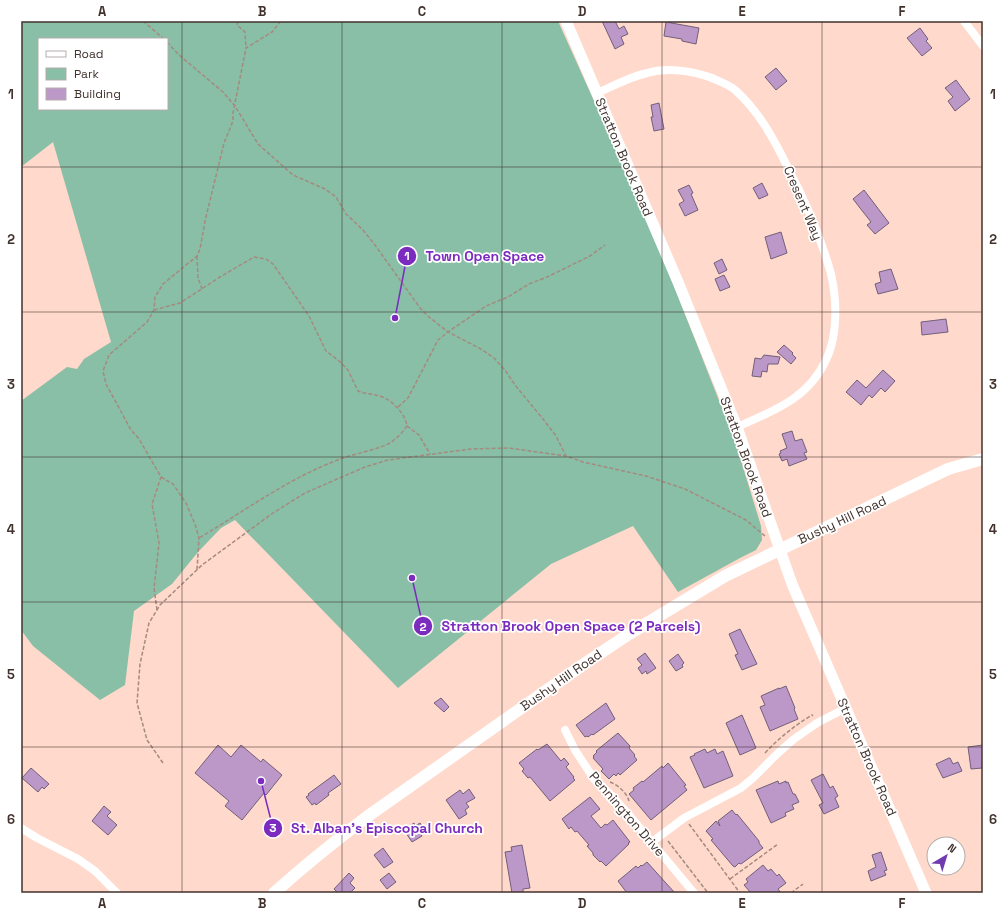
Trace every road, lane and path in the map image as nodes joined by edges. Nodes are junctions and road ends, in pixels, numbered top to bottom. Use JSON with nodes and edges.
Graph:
{"nodes":[{"id":1,"x":143,"y":21,"type":"edge"},
{"id":2,"x":238,"y":21,"type":"edge"},
{"id":3,"x":281,"y":21,"type":"edge"},
{"id":4,"x":566,"y":21,"type":"edge"},
{"id":5,"x":964,"y":21,"type":"edge"},
{"id":6,"x":163,"y":38,"type":"edge"},
{"id":7,"x":168,"y":43,"type":"edge"},
{"id":8,"x":983,"y":46,"type":"edge"},
{"id":9,"x":246,"y":48,"type":"junction"},
{"id":10,"x":597,"y":92,"type":"junction"},
{"id":11,"x":235,"y":106,"type":"junction"},
{"id":12,"x":605,"y":245,"type":"dead end"},
{"id":13,"x":197,"y":256,"type":"junction"},
{"id":14,"x":202,"y":289,"type":"junction"},
{"id":15,"x":154,"y":310,"type":"junction"},
{"id":16,"x":448,"y":332,"type":"junction"},
{"id":17,"x":398,"y":408,"type":"junction"},
{"id":18,"x":407,"y":426,"type":"junction"},
{"id":19,"x":737,"y":427,"type":"junction"},
{"id":20,"x":430,"y":454,"type":"junction"},
{"id":21,"x":566,"y":456,"type":"junction"},
{"id":22,"x":983,"y":459,"type":"edge"},
{"id":23,"x":161,"y":477,"type":"junction"},
{"id":24,"x":199,"y":538,"type":"junction"},
{"id":25,"x":780,"y":550,"type":"junction"},
{"id":26,"x":197,"y":570,"type":"junction"},
{"id":27,"x":157,"y":610,"type":"junction"},
{"id":28,"x":846,"y":708,"type":"junction"},
{"id":29,"x":817,"y":723,"type":"junction"},
{"id":30,"x":565,"y":730,"type":"dead end"},
{"id":31,"x":760,"y":758,"type":"dead end"},
{"id":32,"x":163,"y":763,"type":"dead end"},
{"id":33,"x":604,"y":780,"type":"dead end"},
{"id":34,"x":629,"y":803,"type":"dead end"},
{"id":35,"x":684,"y":818,"type":"junction"},
{"id":36,"x":21,"y":828,"type":"edge"},
{"id":37,"x":662,"y":833,"type":"junction"},
{"id":38,"x":652,"y":842,"type":"junction"},
{"id":39,"x":778,"y":844,"type":"dead end"},
{"id":40,"x":730,"y":879,"type":"junction"},
{"id":41,"x":804,"y":884,"type":"dead end"},
{"id":42,"x":117,"y":893,"type":"edge"},
{"id":43,"x":274,"y":893,"type":"edge"},
{"id":44,"x":694,"y":893,"type":"edge"},
{"id":45,"x":708,"y":893,"type":"edge"},
{"id":46,"x":740,"y":893,"type":"edge"},
{"id":47,"x":791,"y":893,"type":"edge"},
{"id":48,"x":926,"y":893,"type":"edge"}],
"edges":[{"from":1,"to":6,"type":"path"},
{"from":2,"to":9,"type":"path"},
{"from":3,"to":9,"type":"path"},
{"from":4,"to":10,"type":"street","name":"Stratton Brook Road"},
{"from":5,"to":8,"type":"street"},
{"from":7,"to":11,"type":"path"},
{"from":9,"to":11,"type":"path"},
{"from":10,"to":19,"type":"street","name":"Stratton Brook Road"},
{"from":10,"to":19,"type":"street","name":"Cresent Way"},
{"from":11,"to":13,"type":"path"},
{"from":11,"to":16,"type":"path"},
{"from":12,"to":16,"type":"path"},
{"from":13,"to":14,"type":"path"},
{"from":13,"to":15,"type":"path"},
{"from":14,"to":15,"type":"path"},
{"from":14,"to":17,"type":"path"},
{"from":15,"to":23,"type":"path"},
{"from":16,"to":17,"type":"path"},
{"from":16,"to":21,"type":"path"},
{"from":17,"to":18,"type":"path"},
{"from":18,"to":20,"type":"path"},
{"from":18,"to":24,"type":"path"},
{"from":19,"to":25,"type":"street","name":"Stratton Brook Road"},
{"from":20,"to":21,"type":"path"},
{"from":20,"to":26,"type":"path"},
{"from":21,"to":25,"type":"path"},
{"from":22,"to":25,"type":"main road","name":"Bushy Hill Road"},
{"from":23,"to":24,"type":"path"},
{"from":23,"to":27,"type":"path"},
{"from":24,"to":26,"type":"path"},
{"from":25,"to":28,"type":"street","name":"Stratton Brook Road"},
{"from":25,"to":43,"type":"main road","name":"Bushy Hill Road"},
{"from":26,"to":27,"type":"path"},
{"from":27,"to":32,"type":"path"},
{"from":28,"to":29,"type":"street"},
{"from":28,"to":48,"type":"street","name":"Stratton Brook Road"},
{"from":29,"to":31,"type":"path"},
{"from":29,"to":35,"type":"street"},
{"from":30,"to":38,"type":"street","name":"Pennington Drive"},
{"from":33,"to":34,"type":"path"},
{"from":35,"to":37,"type":"street"},
{"from":35,"to":40,"type":"path"},
{"from":36,"to":42,"type":"street"},
{"from":37,"to":38,"type":"street"},
{"from":37,"to":45,"type":"path"},
{"from":38,"to":44,"type":"street","name":"Pennington Drive"},
{"from":39,"to":40,"type":"path"},
{"from":40,"to":46,"type":"path"},
{"from":41,"to":47,"type":"path"}]}
